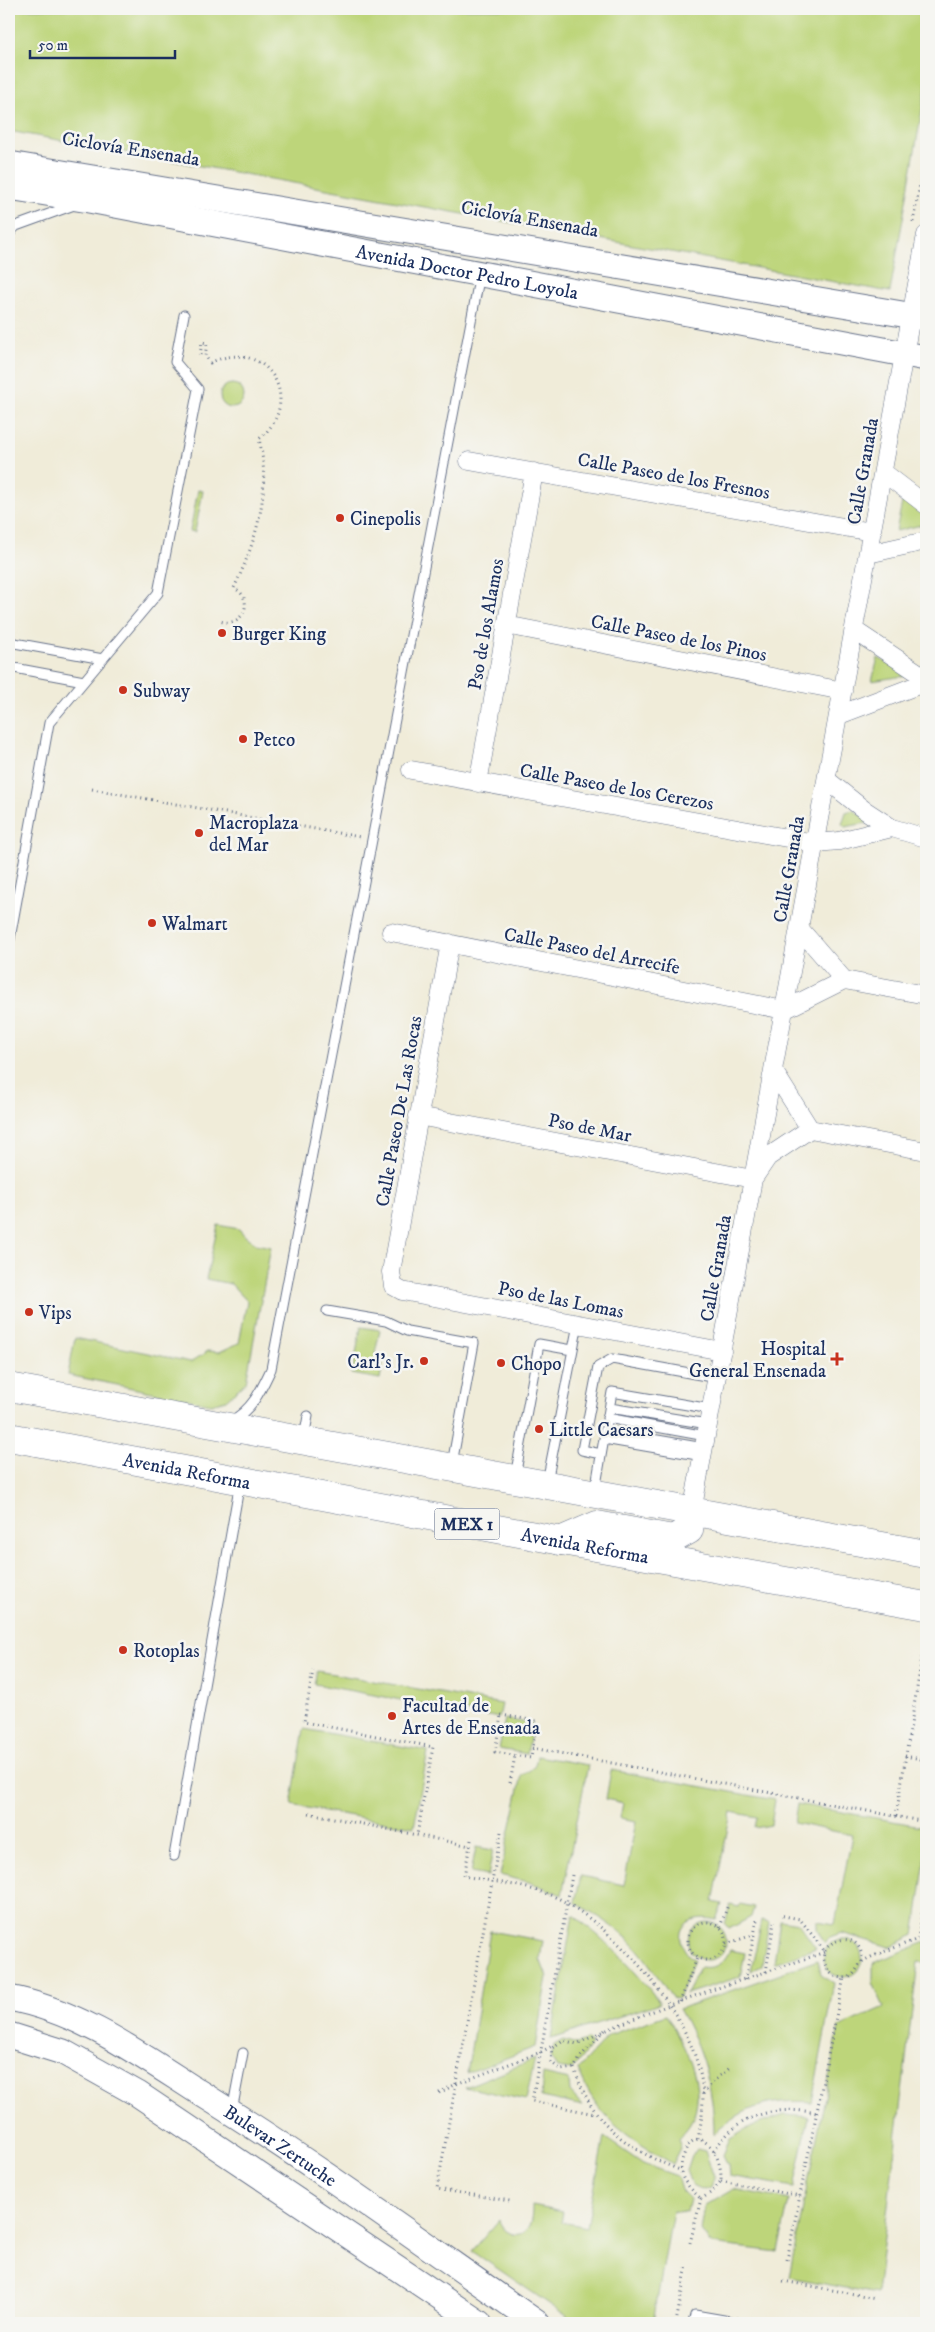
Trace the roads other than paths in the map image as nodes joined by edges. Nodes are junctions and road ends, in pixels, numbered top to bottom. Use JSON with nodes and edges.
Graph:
{"nodes":[{"id":1,"x":16,"y":167,"type":"edge"},
{"id":2,"x":9,"y":186,"type":"edge"},
{"id":3,"x":90,"y":200,"type":"junction"},
{"id":4,"x":919,"y":230,"type":"edge"},
{"id":5,"x":9,"y":234,"type":"edge"},
{"id":6,"x":480,"y":274,"type":"junction"},
{"id":7,"x":184,"y":315,"type":"dead end"},
{"id":8,"x":919,"y":317,"type":"edge"},
{"id":9,"x":915,"y":356,"type":"edge"},
{"id":10,"x":469,"y":461,"type":"dead end"},
{"id":11,"x":534,"y":472,"type":"junction"},
{"id":12,"x":883,"y":472,"type":"junction"},
{"id":13,"x":926,"y":505,"type":"edge"},
{"id":14,"x":872,"y":532,"type":"junction"},
{"id":15,"x":926,"y":541,"type":"edge"},
{"id":16,"x":868,"y":554,"type":"junction"},
{"id":17,"x":506,"y":626,"type":"junction"},
{"id":18,"x":854,"y":630,"type":"junction"},
{"id":19,"x":9,"y":642,"type":"edge"},
{"id":20,"x":103,"y":659,"type":"junction"},
{"id":21,"x":9,"y":667,"type":"edge"},
{"id":22,"x":926,"y":678,"type":"edge"},
{"id":23,"x":84,"y":681,"type":"junction"},
{"id":24,"x":926,"y":682,"type":"edge"},
{"id":25,"x":843,"y":691,"type":"junction"},
{"id":26,"x":838,"y":715,"type":"junction"},
{"id":27,"x":411,"y":770,"type":"dead end"},
{"id":28,"x":826,"y":780,"type":"junction"},
{"id":29,"x":478,"y":783,"type":"junction"},
{"id":30,"x":892,"y":828,"type":"junction"},
{"id":31,"x":926,"y":838,"type":"edge"},
{"id":32,"x":815,"y":843,"type":"junction"},
{"id":33,"x":799,"y":928,"type":"junction"},
{"id":34,"x":391,"y":932,"type":"dead end"},
{"id":35,"x":450,"y":943,"type":"junction"},
{"id":36,"x":9,"y":944,"type":"edge"},
{"id":37,"x":844,"y":980,"type":"junction"},
{"id":38,"x":926,"y":995,"type":"edge"},
{"id":39,"x":784,"y":1010,"type":"junction"},
{"id":40,"x":773,"y":1070,"type":"junction"},
{"id":41,"x":418,"y":1116,"type":"junction"},
{"id":42,"x":810,"y":1129,"type":"junction"},
{"id":43,"x":926,"y":1151,"type":"edge"},
{"id":44,"x":753,"y":1179,"type":"junction"},
{"id":45,"x":393,"y":1286,"type":"joint"},
{"id":46,"x":326,"y":1311,"type":"dead end"},
{"id":47,"x":578,"y":1324,"type":"junction"},
{"id":48,"x":572,"y":1350,"type":"junction"},
{"id":49,"x":722,"y":1351,"type":"junction"},
{"id":50,"x":717,"y":1378,"type":"junction"},
{"id":51,"x":9,"y":1387,"type":"edge"},
{"id":52,"x":193,"y":1421,"type":"junction"},
{"id":53,"x":607,"y":1424,"type":"junction"},
{"id":54,"x":707,"y":1434,"type":"junction"},
{"id":55,"x":9,"y":1437,"type":"edge"},
{"id":56,"x":451,"y":1467,"type":"junction"},
{"id":57,"x":515,"y":1479,"type":"junction"},
{"id":58,"x":241,"y":1481,"type":"junction"},
{"id":59,"x":546,"y":1485,"type":"junction"},
{"id":60,"x":595,"y":1493,"type":"junction"},
{"id":61,"x":692,"y":1512,"type":"junction"},
{"id":62,"x":560,"y":1541,"type":"junction"},
{"id":63,"x":926,"y":1554,"type":"edge"},
{"id":64,"x":926,"y":1606,"type":"edge"},
{"id":65,"x":174,"y":1856,"type":"dead end"},
{"id":66,"x":9,"y":1998,"type":"edge"},
{"id":67,"x":9,"y":2035,"type":"edge"},
{"id":68,"x":243,"y":2053,"type":"dead end"},
{"id":69,"x":232,"y":2112,"type":"junction"},
{"id":70,"x":479,"y":2323,"type":"edge"},
{"id":71,"x":537,"y":2323,"type":"edge"},
{"id":72,"x":693,"y":2323,"type":"edge"},
{"id":73,"x":741,"y":2323,"type":"edge"}],
"edges":[{"from":1,"to":8,"type":"main road","name":"Avenida Doctor Pedro Loyola"},
{"from":2,"to":3,"type":"main road","name":"Avenida Doctor Pedro Loyola"},
{"from":3,"to":5,"type":"lane"},
{"from":3,"to":6,"type":"main road","name":"Avenida Doctor Pedro Loyola"},
{"from":4,"to":8,"type":"street","name":"Calle Granada"},
{"from":6,"to":9,"type":"main road","name":"Avenida Doctor Pedro Loyola"},
{"from":6,"to":52,"type":"lane"},
{"from":7,"to":20,"type":"lane"},
{"from":8,"to":9,"type":"street","name":"Calle Granada"},
{"from":9,"to":12,"type":"street","name":"Calle Granada"},
{"from":10,"to":11,"type":"street","name":"Calle Paseo de los Fresnos"},
{"from":11,"to":14,"type":"street","name":"Calle Paseo de los Fresnos"},
{"from":11,"to":17,"type":"street","name":"Pso de los Alamos"},
{"from":12,"to":13,"type":"street"},
{"from":12,"to":14,"type":"street","name":"Calle Granada"},
{"from":14,"to":16,"type":"street","name":"Calle Granada"},
{"from":15,"to":16,"type":"street"},
{"from":16,"to":18,"type":"street","name":"Calle Granada"},
{"from":17,"to":25,"type":"street","name":"Calle Paseo de los Pinos"},
{"from":17,"to":29,"type":"street","name":"Pso de los Alamos"},
{"from":18,"to":22,"type":"street"},
{"from":18,"to":25,"type":"street","name":"Calle Granada"},
{"from":19,"to":20,"type":"lane"},
{"from":20,"to":23,"type":"lane"},
{"from":21,"to":23,"type":"lane"},
{"from":23,"to":36,"type":"lane"},
{"from":24,"to":26,"type":"street"},
{"from":25,"to":26,"type":"street","name":"Calle Granada"},
{"from":26,"to":28,"type":"street","name":"Calle Granada"},
{"from":27,"to":29,"type":"street","name":"Calle Paseo de los Cerezos"},
{"from":28,"to":30,"type":"street"},
{"from":28,"to":32,"type":"street","name":"Calle Granada"},
{"from":29,"to":32,"type":"street","name":"Calle Paseo de los Cerezos"},
{"from":30,"to":31,"type":"street"},
{"from":30,"to":32,"type":"street"},
{"from":32,"to":33,"type":"street","name":"Calle Granada"},
{"from":33,"to":37,"type":"street"},
{"from":33,"to":39,"type":"street","name":"Calle Granada"},
{"from":34,"to":35,"type":"street","name":"Calle Paseo del Arrecife"},
{"from":35,"to":39,"type":"street","name":"Calle Paseo del Arrecife"},
{"from":35,"to":41,"type":"street","name":"Calle Paseo De Las Rocas"},
{"from":37,"to":38,"type":"street"},
{"from":37,"to":39,"type":"street"},
{"from":39,"to":40,"type":"street","name":"Calle Granada"},
{"from":40,"to":42,"type":"street"},
{"from":40,"to":44,"type":"street","name":"Calle Granada"},
{"from":41,"to":44,"type":"street","name":"Pso de Mar"},
{"from":41,"to":45,"type":"street","name":"Calle Paseo De Las Rocas"},
{"from":42,"to":43,"type":"street"},
{"from":42,"to":44,"type":"street"},
{"from":44,"to":49,"type":"street","name":"Calle Granada"},
{"from":45,"to":47,"type":"street","name":"Pso de las Lomas"},
{"from":46,"to":56,"type":"lane"},
{"from":47,"to":48,"type":"lane"},
{"from":47,"to":49,"type":"street","name":"Pso de las Lomas"},
{"from":48,"to":57,"type":"lane"},
{"from":48,"to":59,"type":"lane"},
{"from":49,"to":50,"type":"street","name":"Calle Granada"},
{"from":50,"to":53,"type":"lane"},
{"from":50,"to":54,"type":"street","name":"Calle Granada"},
{"from":51,"to":52,"type":"highway"},
{"from":52,"to":56,"type":"highway"},
{"from":53,"to":54,"type":"lane"},
{"from":53,"to":54,"type":"lane"},
{"from":53,"to":54,"type":"lane"},
{"from":53,"to":54,"type":"lane"},
{"from":53,"to":60,"type":"lane"},
{"from":54,"to":61,"type":"street","name":"Calle Granada"},
{"from":55,"to":58,"type":"highway","name":"Avenida Reforma","number":"MEX 1"},
{"from":56,"to":57,"type":"highway"},
{"from":57,"to":59,"type":"highway"},
{"from":58,"to":62,"type":"highway","name":"Avenida Reforma","number":"MEX 1"},
{"from":58,"to":65,"type":"lane"},
{"from":59,"to":60,"type":"highway"},
{"from":60,"to":61,"type":"highway"},
{"from":61,"to":62,"type":"highway"},
{"from":61,"to":63,"type":"highway"},
{"from":62,"to":64,"type":"highway","name":"Avenida Reforma","number":"MEX 1"},
{"from":66,"to":69,"type":"main road","name":"Bulevar Zertuche"},
{"from":67,"to":70,"type":"main road","name":"Bulevar Zertuche"},
{"from":68,"to":69,"type":"lane"},
{"from":69,"to":71,"type":"main road","name":"Bulevar Zertuche"},
{"from":72,"to":73,"type":"lane"}]}
